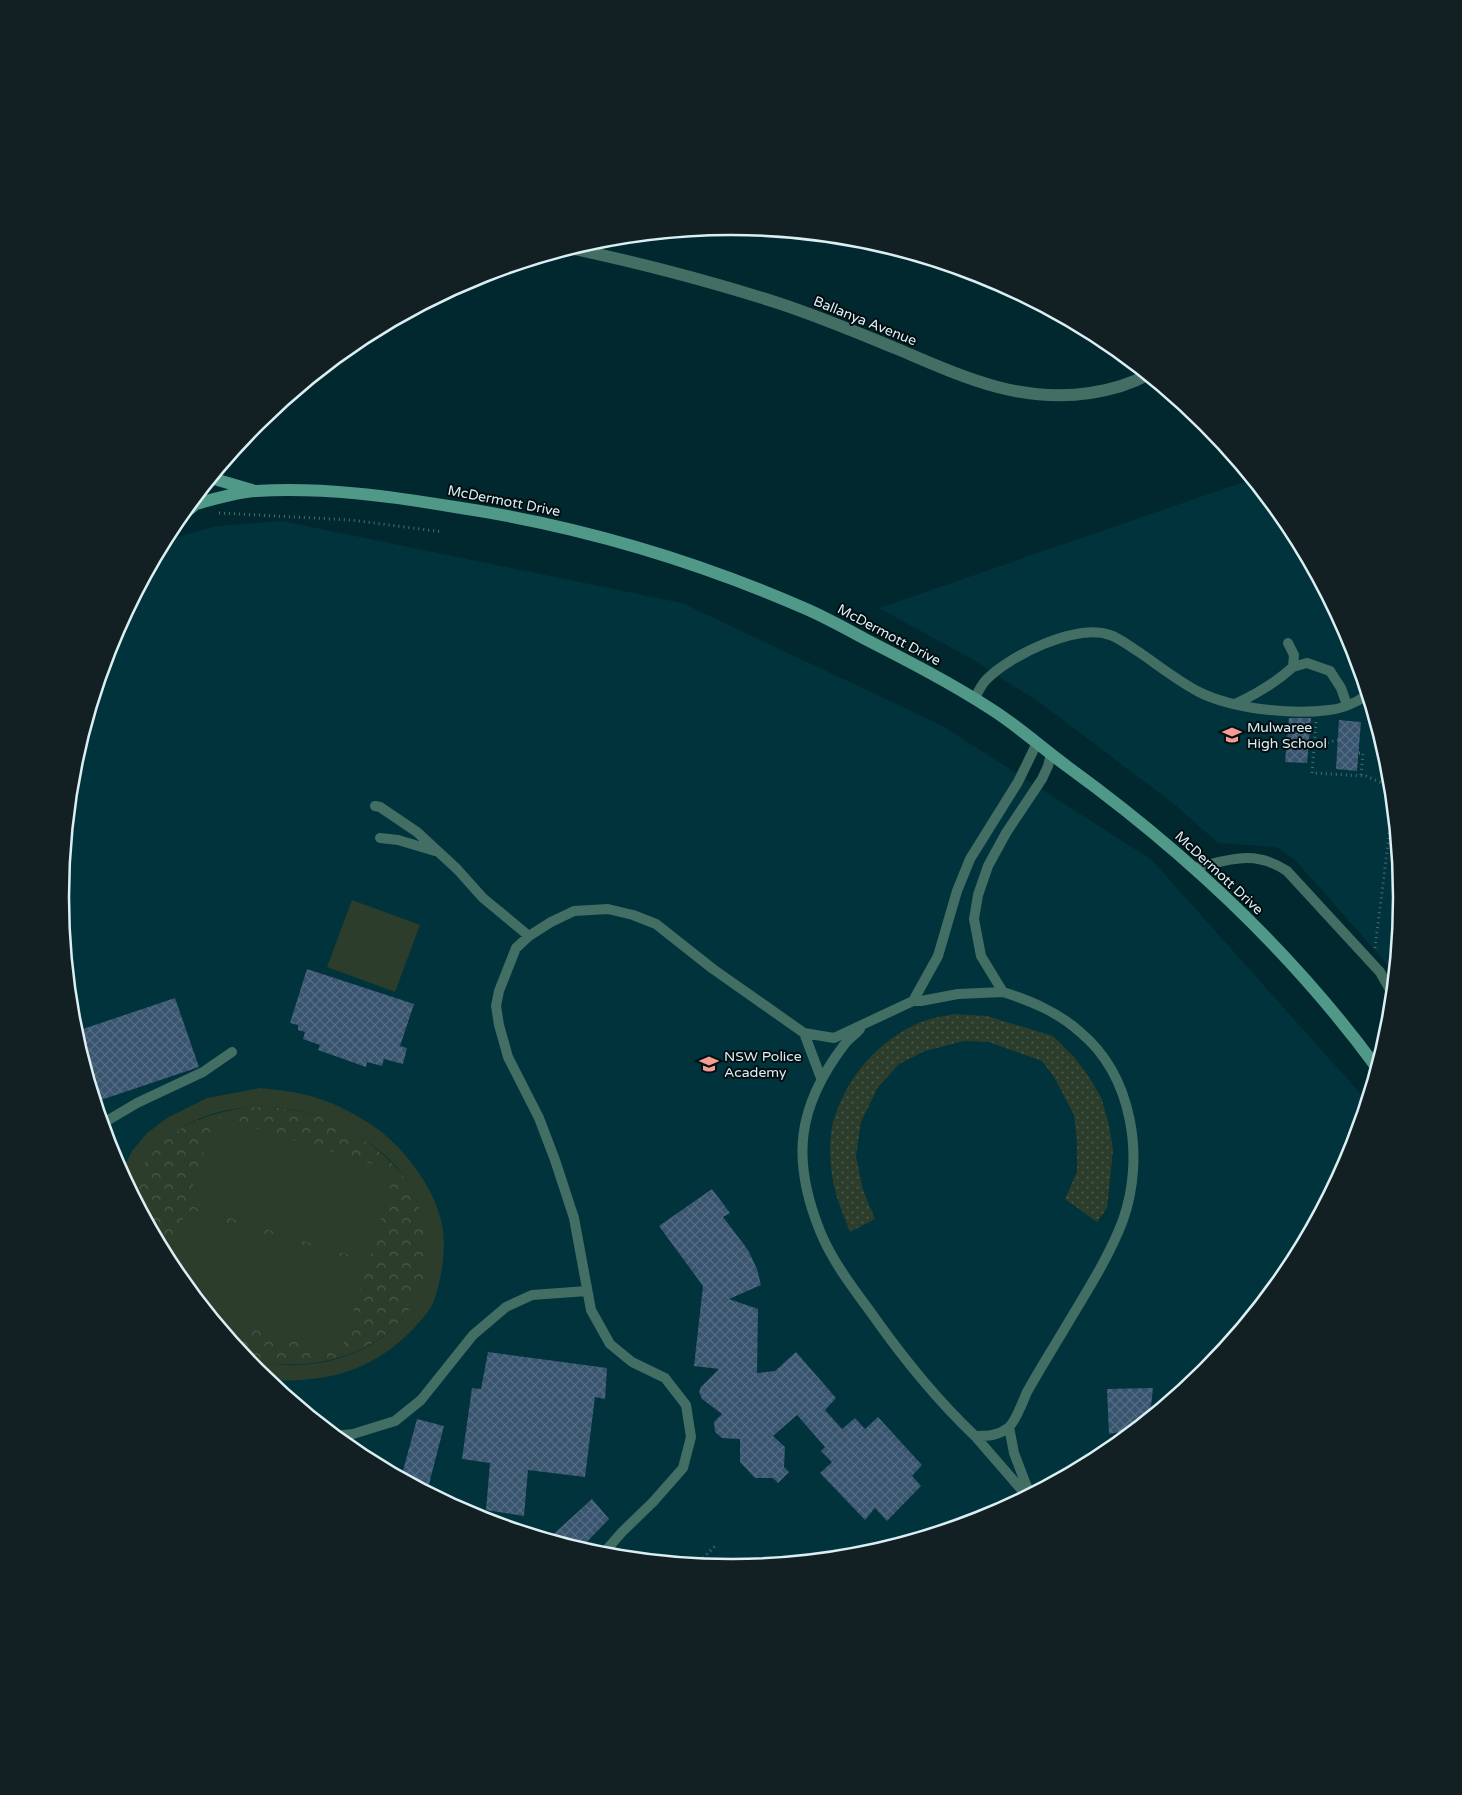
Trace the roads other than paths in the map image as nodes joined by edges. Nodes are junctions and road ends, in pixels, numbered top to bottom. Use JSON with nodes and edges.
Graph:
{"nodes":[{"id":1,"x":586,"y":252,"type":"edge"},
{"id":2,"x":1141,"y":378,"type":"edge"},
{"id":3,"x":217,"y":480,"type":"edge"},
{"id":4,"x":254,"y":491,"type":"junction"},
{"id":5,"x":199,"y":503,"type":"edge"},
{"id":6,"x":1288,"y":644,"type":"dead end"},
{"id":7,"x":1293,"y":667,"type":"junction"},
{"id":8,"x":1362,"y":698,"type":"edge"},
{"id":9,"x":974,"y":699,"type":"junction"},
{"id":10,"x":1235,"y":704,"type":"junction"},
{"id":11,"x":1346,"y":705,"type":"junction"},
{"id":12,"x":1037,"y":743,"type":"junction"},
{"id":13,"x":1051,"y":754,"type":"junction"},
{"id":14,"x":375,"y":806,"type":"dead end"},
{"id":15,"x":380,"y":838,"type":"dead end"},
{"id":16,"x":438,"y":852,"type":"junction"},
{"id":17,"x":1194,"y":868,"type":"junction"},
{"id":18,"x":529,"y":936,"type":"junction"},
{"id":19,"x":1388,"y":986,"type":"edge"},
{"id":20,"x":1003,"y":992,"type":"junction"},
{"id":21,"x":913,"y":1001,"type":"junction"},
{"id":22,"x":864,"y":1025,"type":"junction"},
{"id":23,"x":804,"y":1033,"type":"junction"},
{"id":24,"x":232,"y":1052,"type":"dead end"},
{"id":25,"x":1373,"y":1062,"type":"edge"},
{"id":26,"x":821,"y":1078,"type":"junction"},
{"id":27,"x":108,"y":1120,"type":"edge"},
{"id":28,"x":587,"y":1291,"type":"junction"},
{"id":29,"x":1010,"y":1427,"type":"junction"},
{"id":30,"x":345,"y":1435,"type":"edge"},
{"id":31,"x":975,"y":1436,"type":"junction"},
{"id":32,"x":1026,"y":1490,"type":"edge"},
{"id":33,"x":1024,"y":1491,"type":"edge"},
{"id":34,"x":608,"y":1548,"type":"edge"}],
"edges":[{"from":1,"to":2,"type":"street","name":"Ballanya Avenue"},
{"from":3,"to":4,"type":"main road","name":"McDermott Drive"},
{"from":4,"to":5,"type":"main road","name":"McDermott Drive"},
{"from":4,"to":9,"type":"main road","name":"McDermott Drive"},
{"from":6,"to":7,"type":"lane"},
{"from":7,"to":10,"type":"lane"},
{"from":7,"to":11,"type":"lane"},
{"from":8,"to":11,"type":"lane"},
{"from":9,"to":10,"type":"lane"},
{"from":9,"to":12,"type":"main road","name":"McDermott Drive"},
{"from":10,"to":11,"type":"lane"},
{"from":12,"to":13,"type":"main road","name":"McDermott Drive"},
{"from":12,"to":21,"type":"lane"},
{"from":13,"to":17,"type":"main road","name":"McDermott Drive"},
{"from":13,"to":20,"type":"lane"},
{"from":14,"to":16,"type":"lane"},
{"from":15,"to":16,"type":"lane"},
{"from":16,"to":18,"type":"lane"},
{"from":17,"to":19,"type":"lane"},
{"from":17,"to":25,"type":"main road","name":"McDermott Drive"},
{"from":18,"to":23,"type":"lane"},
{"from":18,"to":28,"type":"lane"},
{"from":20,"to":21,"type":"lane"},
{"from":20,"to":29,"type":"lane"},
{"from":21,"to":22,"type":"lane"},
{"from":22,"to":23,"type":"lane"},
{"from":22,"to":26,"type":"lane"},
{"from":23,"to":26,"type":"lane"},
{"from":24,"to":27,"type":"lane"},
{"from":26,"to":31,"type":"lane"},
{"from":28,"to":30,"type":"lane"},
{"from":28,"to":34,"type":"lane"},
{"from":29,"to":31,"type":"lane"},
{"from":29,"to":32,"type":"lane"},
{"from":31,"to":33,"type":"lane"}]}
